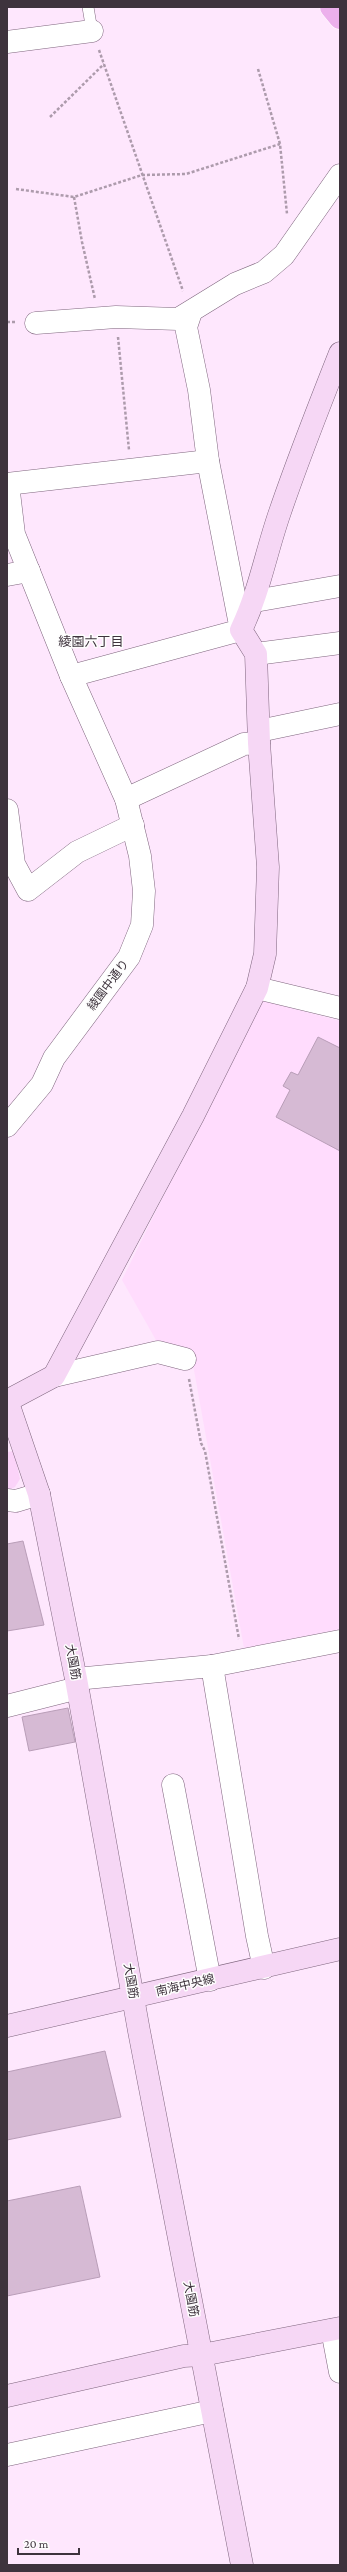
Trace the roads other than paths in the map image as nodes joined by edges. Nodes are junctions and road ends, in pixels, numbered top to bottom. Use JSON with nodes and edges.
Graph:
{"nodes":[{"id":1,"x":88,"y":7,"type":"edge"},
{"id":2,"x":330,"y":7,"type":"edge"},
{"id":3,"x":340,"y":18,"type":"edge"},
{"id":4,"x":92,"y":30,"type":"joint"},
{"id":5,"x":7,"y":42,"type":"edge"},
{"id":6,"x":340,"y":175,"type":"edge"},
{"id":7,"x":191,"y":312,"type":"junction"},
{"id":8,"x":36,"y":323,"type":"dead end"},
{"id":9,"x":340,"y":353,"type":"edge"},
{"id":10,"x":208,"y":461,"type":"junction"},
{"id":11,"x":8,"y":484,"type":"edge"},
{"id":12,"x":28,"y":571,"type":"junction"},
{"id":13,"x":7,"y":575,"type":"edge"},
{"id":14,"x":340,"y":586,"type":"edge"},
{"id":15,"x":255,"y":601,"type":"junction"},
{"id":16,"x":241,"y":630,"type":"junction"},
{"id":17,"x":340,"y":643,"type":"edge"},
{"id":18,"x":256,"y":654,"type":"junction"},
{"id":19,"x":71,"y":676,"type":"junction"},
{"id":20,"x":340,"y":714,"type":"edge"},
{"id":21,"x":259,"y":737,"type":"junction"},
{"id":22,"x":126,"y":799,"type":"junction"},
{"id":23,"x":7,"y":810,"type":"edge"},
{"id":24,"x":134,"y":825,"type":"junction"},
{"id":25,"x":257,"y":988,"type":"junction"},
{"id":26,"x":340,"y":1008,"type":"edge"},
{"id":27,"x":9,"y":1119,"type":"edge"},
{"id":28,"x":185,"y":1359,"type":"road end"},
{"id":29,"x":54,"y":1376,"type":"junction"},
{"id":30,"x":7,"y":1401,"type":"edge"},
{"id":31,"x":39,"y":1494,"type":"junction"},
{"id":32,"x":7,"y":1500,"type":"edge"},
{"id":33,"x":340,"y":1641,"type":"edge"},
{"id":34,"x":212,"y":1666,"type":"junction"},
{"id":35,"x":77,"y":1684,"type":"junction"},
{"id":36,"x":7,"y":1706,"type":"edge"},
{"id":37,"x":173,"y":1785,"type":"dead end"},
{"id":38,"x":340,"y":1949,"type":"edge"},
{"id":39,"x":264,"y":1968,"type":"junction"},
{"id":40,"x":210,"y":1980,"type":"junction"},
{"id":41,"x":134,"y":1997,"type":"junction"},
{"id":42,"x":7,"y":2026,"type":"edge"},
{"id":43,"x":336,"y":2329,"type":"edge"},
{"id":44,"x":202,"y":2355,"type":"junction"},
{"id":45,"x":340,"y":2372,"type":"edge"},
{"id":46,"x":7,"y":2396,"type":"edge"},
{"id":47,"x":212,"y":2411,"type":"junction"},
{"id":48,"x":7,"y":2455,"type":"edge"},
{"id":49,"x":242,"y":2565,"type":"edge"}],
"edges":[{"from":1,"to":4,"type":"lane"},
{"from":2,"to":3,"type":"main road"},
{"from":4,"to":5,"type":"street"},
{"from":6,"to":7,"type":"street"},
{"from":7,"to":8,"type":"street"},
{"from":7,"to":10,"type":"street"},
{"from":9,"to":15,"type":"street"},
{"from":10,"to":11,"type":"street"},
{"from":10,"to":16,"type":"street"},
{"from":11,"to":12,"type":"street","name":"綾園中通り"},
{"from":12,"to":13,"type":"street"},
{"from":12,"to":19,"type":"street","name":"綾園中通り"},
{"from":14,"to":15,"type":"street"},
{"from":15,"to":16,"type":"street"},
{"from":16,"to":18,"type":"street"},
{"from":16,"to":19,"type":"street"},
{"from":17,"to":18,"type":"street"},
{"from":18,"to":21,"type":"street"},
{"from":19,"to":22,"type":"street","name":"綾園中通り"},
{"from":20,"to":21,"type":"street"},
{"from":21,"to":22,"type":"street"},
{"from":21,"to":25,"type":"street"},
{"from":22,"to":24,"type":"street","name":"綾園中通り"},
{"from":23,"to":24,"type":"street"},
{"from":24,"to":27,"type":"street","name":"綾園中通り"},
{"from":25,"to":26,"type":"street"},
{"from":25,"to":29,"type":"street"},
{"from":28,"to":29,"type":"street"},
{"from":29,"to":30,"type":"street"},
{"from":30,"to":31,"type":"street","name":"大園筋"},
{"from":31,"to":32,"type":"street"},
{"from":31,"to":35,"type":"street","name":"大園筋"},
{"from":33,"to":34,"type":"street"},
{"from":34,"to":35,"type":"street"},
{"from":34,"to":39,"type":"street"},
{"from":35,"to":36,"type":"street"},
{"from":35,"to":41,"type":"street","name":"大園筋"},
{"from":37,"to":40,"type":"street"},
{"from":38,"to":39,"type":"street","name":"南海中央線"},
{"from":39,"to":40,"type":"street","name":"南海中央線"},
{"from":40,"to":41,"type":"street","name":"南海中央線"},
{"from":41,"to":42,"type":"street","name":"南海中央線"},
{"from":41,"to":44,"type":"street","name":"大園筋"},
{"from":43,"to":44,"type":"street"},
{"from":43,"to":45,"type":"street"},
{"from":44,"to":46,"type":"street"},
{"from":44,"to":47,"type":"street","name":"大園筋"},
{"from":47,"to":48,"type":"street"},
{"from":47,"to":49,"type":"street","name":"大園筋"}]}
